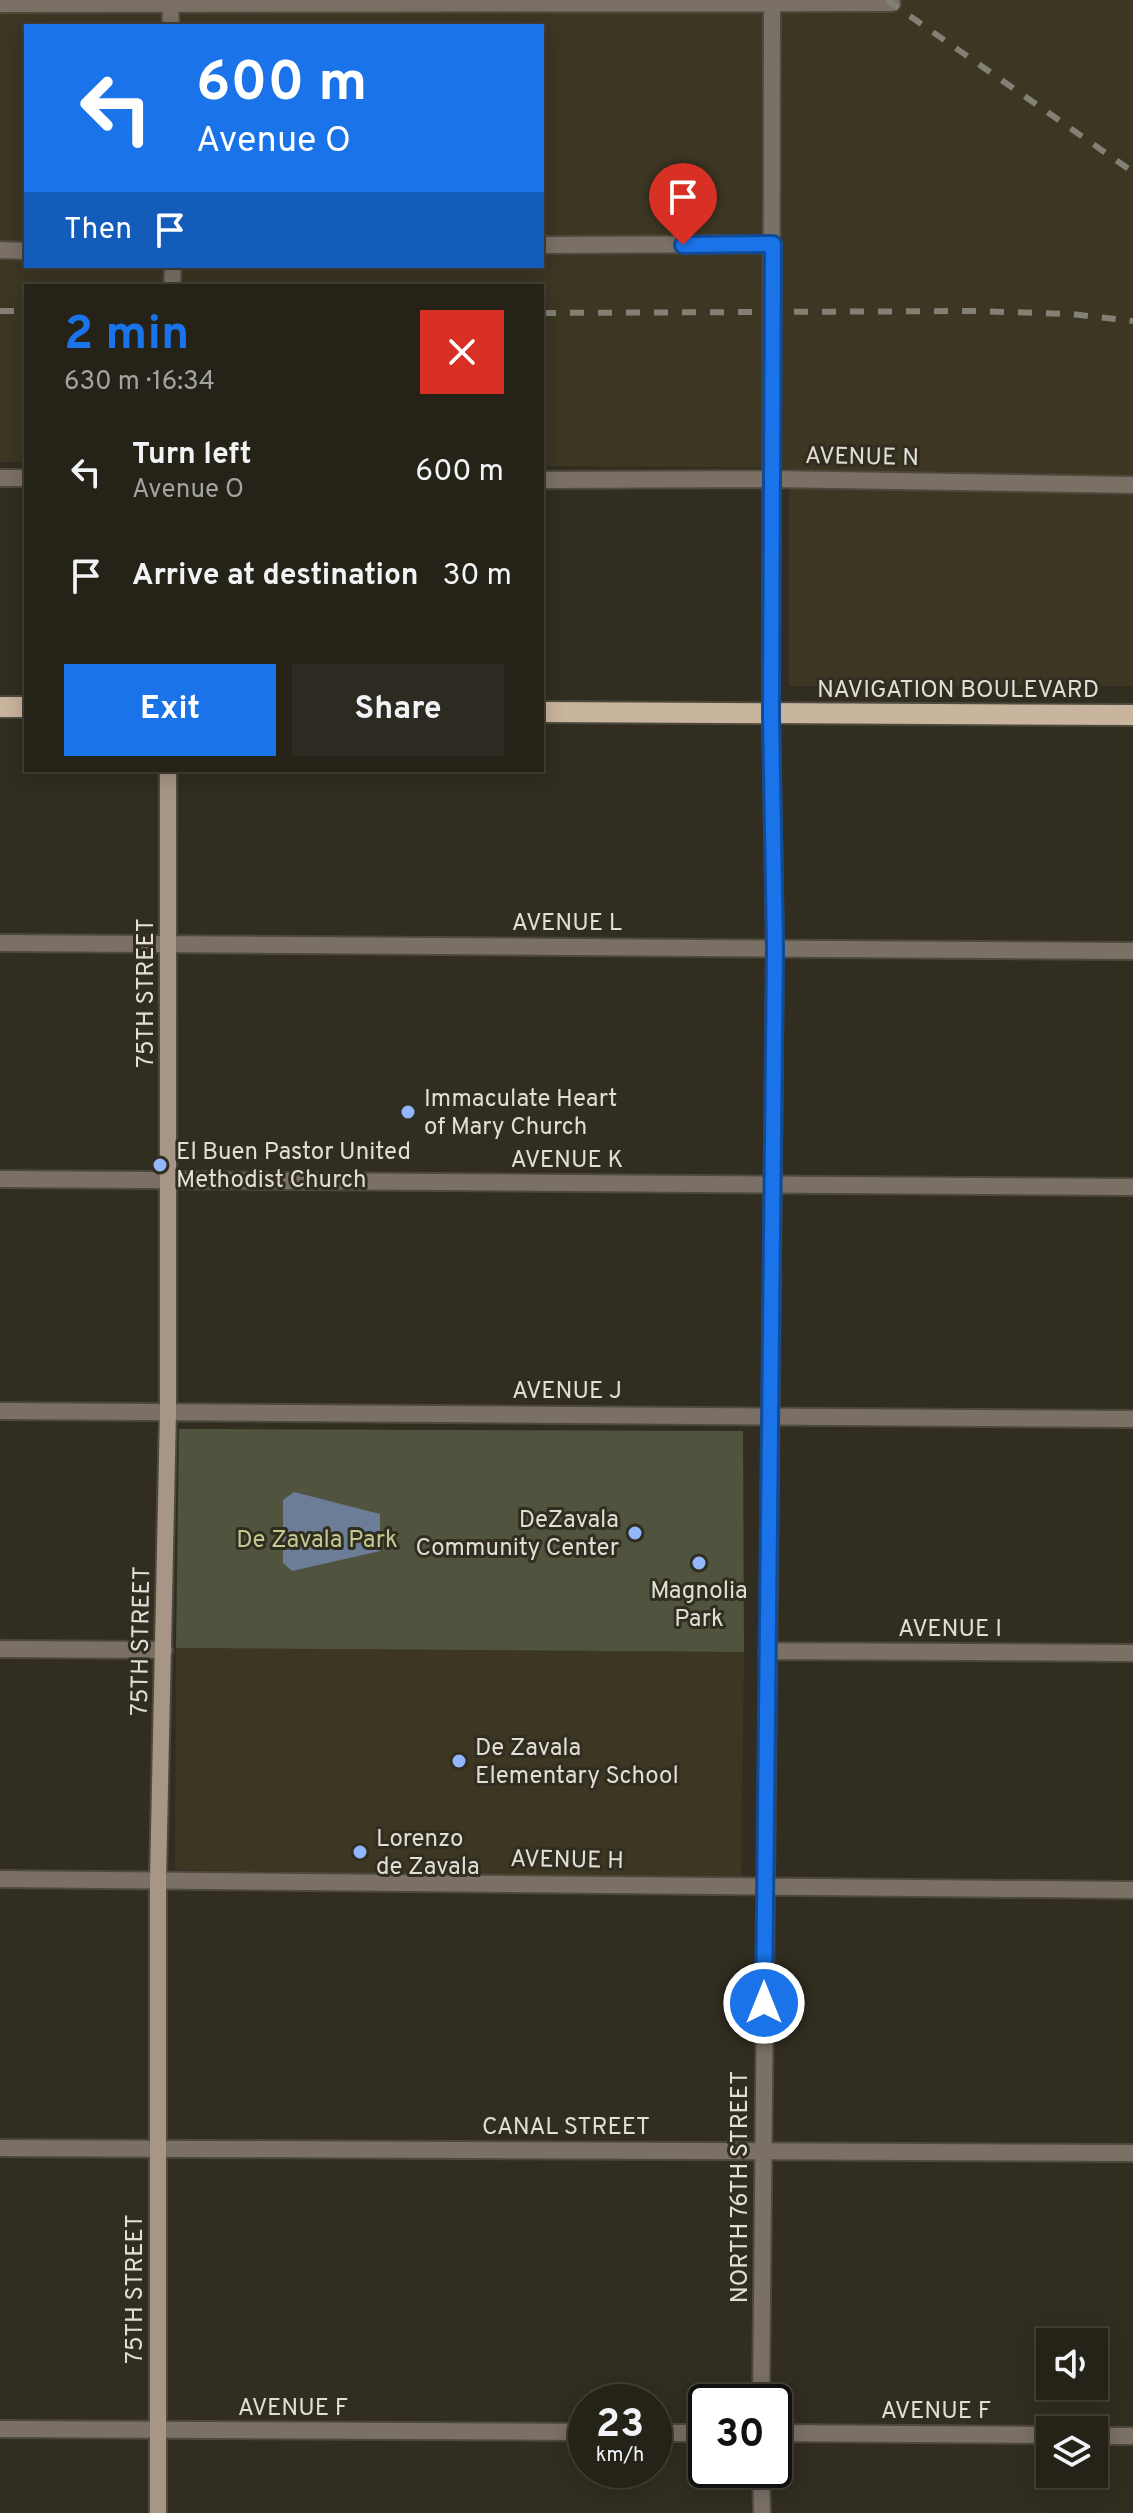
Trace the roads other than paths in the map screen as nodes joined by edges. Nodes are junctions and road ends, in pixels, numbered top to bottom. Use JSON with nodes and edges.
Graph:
{"nodes":[{"id":1,"x":171,"y":1,"type":"edge"},
{"id":2,"x":892,"y":3,"type":"dead end"},
{"id":3,"x":0,"y":4,"type":"edge"},
{"id":4,"x":772,"y":5,"type":"junction"},
{"id":5,"x":171,"y":24,"type":"edge"},
{"id":6,"x":773,"y":244,"type":"junction"},
{"id":7,"x":544,"y":245,"type":"edge"},
{"id":8,"x":0,"y":250,"type":"edge"},
{"id":9,"x":24,"y":251,"type":"edge"},
{"id":10,"x":0,"y":478,"type":"edge"},
{"id":11,"x":24,"y":478,"type":"edge"},
{"id":12,"x":773,"y":479,"type":"junction"},
{"id":13,"x":544,"y":480,"type":"edge"},
{"id":14,"x":1133,"y":485,"type":"edge"},
{"id":15,"x":0,"y":707,"type":"edge"},
{"id":16,"x":24,"y":707,"type":"edge"},
{"id":17,"x":544,"y":712,"type":"edge"},
{"id":18,"x":771,"y":714,"type":"junction"},
{"id":19,"x":1133,"y":715,"type":"edge"},
{"id":20,"x":168,"y":772,"type":"edge"},
{"id":21,"x":0,"y":943,"type":"edge"},
{"id":22,"x":170,"y":944,"type":"junction"},
{"id":23,"x":775,"y":948,"type":"junction"},
{"id":24,"x":1133,"y":951,"type":"edge"},
{"id":25,"x":0,"y":1179,"type":"edge"},
{"id":26,"x":168,"y":1180,"type":"junction"},
{"id":27,"x":770,"y":1184,"type":"junction"},
{"id":28,"x":1133,"y":1187,"type":"edge"},
{"id":29,"x":0,"y":1411,"type":"edge"},
{"id":30,"x":168,"y":1411,"type":"junction"},
{"id":31,"x":769,"y":1416,"type":"junction"},
{"id":32,"x":1133,"y":1419,"type":"edge"},
{"id":33,"x":0,"y":1649,"type":"edge"},
{"id":34,"x":164,"y":1650,"type":"junction"},
{"id":35,"x":767,"y":1651,"type":"junction"},
{"id":36,"x":1133,"y":1653,"type":"edge"},
{"id":37,"x":0,"y":1879,"type":"edge"},
{"id":38,"x":158,"y":1879,"type":"junction"},
{"id":39,"x":764,"y":1885,"type":"junction"},
{"id":40,"x":1133,"y":1890,"type":"edge"},
{"id":41,"x":0,"y":2148,"type":"edge"},
{"id":42,"x":158,"y":2150,"type":"junction"},
{"id":43,"x":764,"y":2150,"type":"junction"},
{"id":44,"x":1133,"y":2153,"type":"edge"},
{"id":45,"x":761,"y":2384,"type":"edge"},
{"id":46,"x":0,"y":2429,"type":"edge"},
{"id":47,"x":158,"y":2430,"type":"junction"},
{"id":48,"x":568,"y":2432,"type":"edge"},
{"id":49,"x":792,"y":2433,"type":"edge"},
{"id":50,"x":1036,"y":2435,"type":"edge"},
{"id":51,"x":1108,"y":2436,"type":"edge"},
{"id":52,"x":1133,"y":2436,"type":"edge"},
{"id":53,"x":761,"y":2488,"type":"edge"},
{"id":54,"x":158,"y":2513,"type":"edge"},
{"id":55,"x":762,"y":2513,"type":"edge"}],
"edges":[{"from":1,"to":3,"type":"street"},
{"from":1,"to":4,"type":"street"},
{"from":1,"to":5,"type":"street"},
{"from":2,"to":4,"type":"street"},
{"from":4,"to":6,"type":"street","name":"NORTH 76TH STREET"},
{"from":6,"to":7,"type":"street"},
{"from":6,"to":12,"type":"street","name":"NORTH 76TH STREET"},
{"from":8,"to":9,"type":"street"},
{"from":10,"to":11,"type":"street"},
{"from":12,"to":13,"type":"street","name":"AVENUE N"},
{"from":12,"to":14,"type":"street","name":"AVENUE N"},
{"from":12,"to":18,"type":"street","name":"NORTH 76TH STREET"},
{"from":15,"to":16,"type":"main road"},
{"from":17,"to":18,"type":"main road","name":"NAVIGATION BOULEVARD"},
{"from":18,"to":19,"type":"main road","name":"NAVIGATION BOULEVARD"},
{"from":18,"to":23,"type":"street","name":"NORTH 76TH STREET"},
{"from":20,"to":22,"type":"main road","name":"75TH STREET"},
{"from":21,"to":22,"type":"street","name":"AVENUE L"},
{"from":22,"to":23,"type":"street","name":"AVENUE L"},
{"from":22,"to":26,"type":"main road","name":"75TH STREET"},
{"from":23,"to":24,"type":"street","name":"AVENUE L"},
{"from":23,"to":27,"type":"street","name":"NORTH 76TH STREET"},
{"from":25,"to":26,"type":"street","name":"AVENUE K"},
{"from":26,"to":27,"type":"street","name":"AVENUE K"},
{"from":26,"to":30,"type":"main road","name":"75TH STREET"},
{"from":27,"to":28,"type":"street","name":"AVENUE K"},
{"from":27,"to":31,"type":"street","name":"NORTH 76TH STREET"},
{"from":29,"to":30,"type":"street","name":"AVENUE J"},
{"from":30,"to":31,"type":"street","name":"AVENUE J"},
{"from":30,"to":34,"type":"main road","name":"75TH STREET"},
{"from":31,"to":32,"type":"street","name":"AVENUE J"},
{"from":31,"to":35,"type":"street","name":"NORTH 76TH STREET"},
{"from":33,"to":34,"type":"street"},
{"from":34,"to":38,"type":"main road","name":"75TH STREET"},
{"from":35,"to":36,"type":"street","name":"AVENUE I"},
{"from":35,"to":39,"type":"street","name":"NORTH 76TH STREET"},
{"from":37,"to":38,"type":"street","name":"AVENUE H"},
{"from":38,"to":39,"type":"street","name":"AVENUE H"},
{"from":38,"to":42,"type":"main road","name":"75TH STREET"},
{"from":39,"to":40,"type":"street","name":"AVENUE H"},
{"from":39,"to":43,"type":"street","name":"NORTH 76TH STREET"},
{"from":41,"to":42,"type":"street","name":"CANAL STREET"},
{"from":42,"to":43,"type":"street","name":"CANAL STREET"},
{"from":42,"to":47,"type":"main road","name":"75TH STREET"},
{"from":43,"to":44,"type":"street","name":"CANAL STREET"},
{"from":43,"to":45,"type":"street","name":"NORTH 76TH STREET"},
{"from":46,"to":47,"type":"street","name":"AVENUE F"},
{"from":47,"to":48,"type":"street","name":"AVENUE F"},
{"from":47,"to":54,"type":"main road","name":"75TH STREET"},
{"from":49,"to":50,"type":"street","name":"AVENUE F"},
{"from":51,"to":52,"type":"street"},
{"from":53,"to":55,"type":"street"}]}
